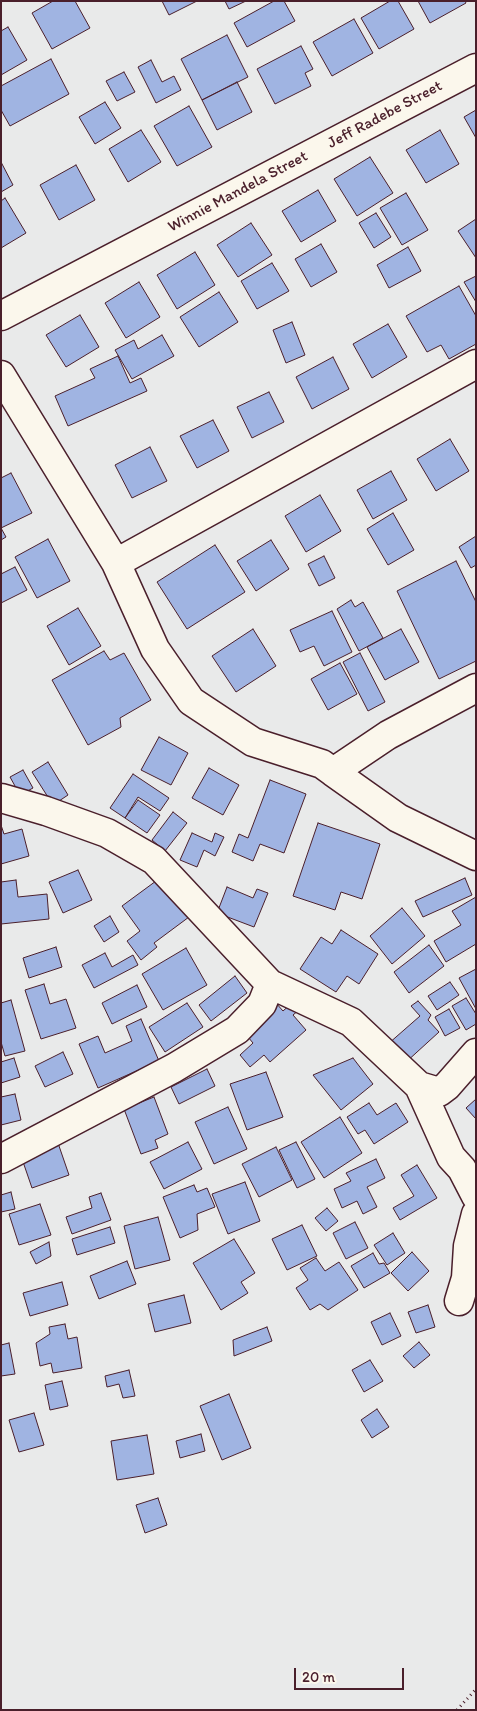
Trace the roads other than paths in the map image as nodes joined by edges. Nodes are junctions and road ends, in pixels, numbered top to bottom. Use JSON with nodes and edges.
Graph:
{"nodes":[{"id":1,"x":476,"y":68,"type":"edge"},
{"id":2,"x":1,"y":315,"type":"edge"},
{"id":3,"x":476,"y":364,"type":"edge"},
{"id":4,"x":1,"y":375,"type":"edge"},
{"id":5,"x":116,"y":564,"type":"junction"},
{"id":6,"x":476,"y":688,"type":"edge"},
{"id":7,"x":333,"y":772,"type":"junction"},
{"id":8,"x":1,"y":798,"type":"edge"},
{"id":9,"x":476,"y":856,"type":"edge"},
{"id":10,"x":270,"y":984,"type":"junction"},
{"id":11,"x":476,"y":1054,"type":"edge"},
{"id":12,"x":419,"y":1086,"type":"junction"},
{"id":13,"x":1,"y":1159,"type":"edge"},
{"id":14,"x":476,"y":1196,"type":"edge"},
{"id":15,"x":476,"y":1214,"type":"edge"},
{"id":16,"x":459,"y":1302,"type":"dead end"}],
"edges":[{"from":1,"to":2,"type":"street","name":"Jeff Radebe Street"},
{"from":3,"to":5,"type":"street"},
{"from":4,"to":5,"type":"street"},
{"from":5,"to":7,"type":"street"},
{"from":6,"to":7,"type":"street"},
{"from":7,"to":9,"type":"street"},
{"from":8,"to":10,"type":"street"},
{"from":10,"to":12,"type":"street"},
{"from":10,"to":13,"type":"street"},
{"from":11,"to":12,"type":"street"},
{"from":12,"to":14,"type":"street"},
{"from":15,"to":16,"type":"street"}]}
